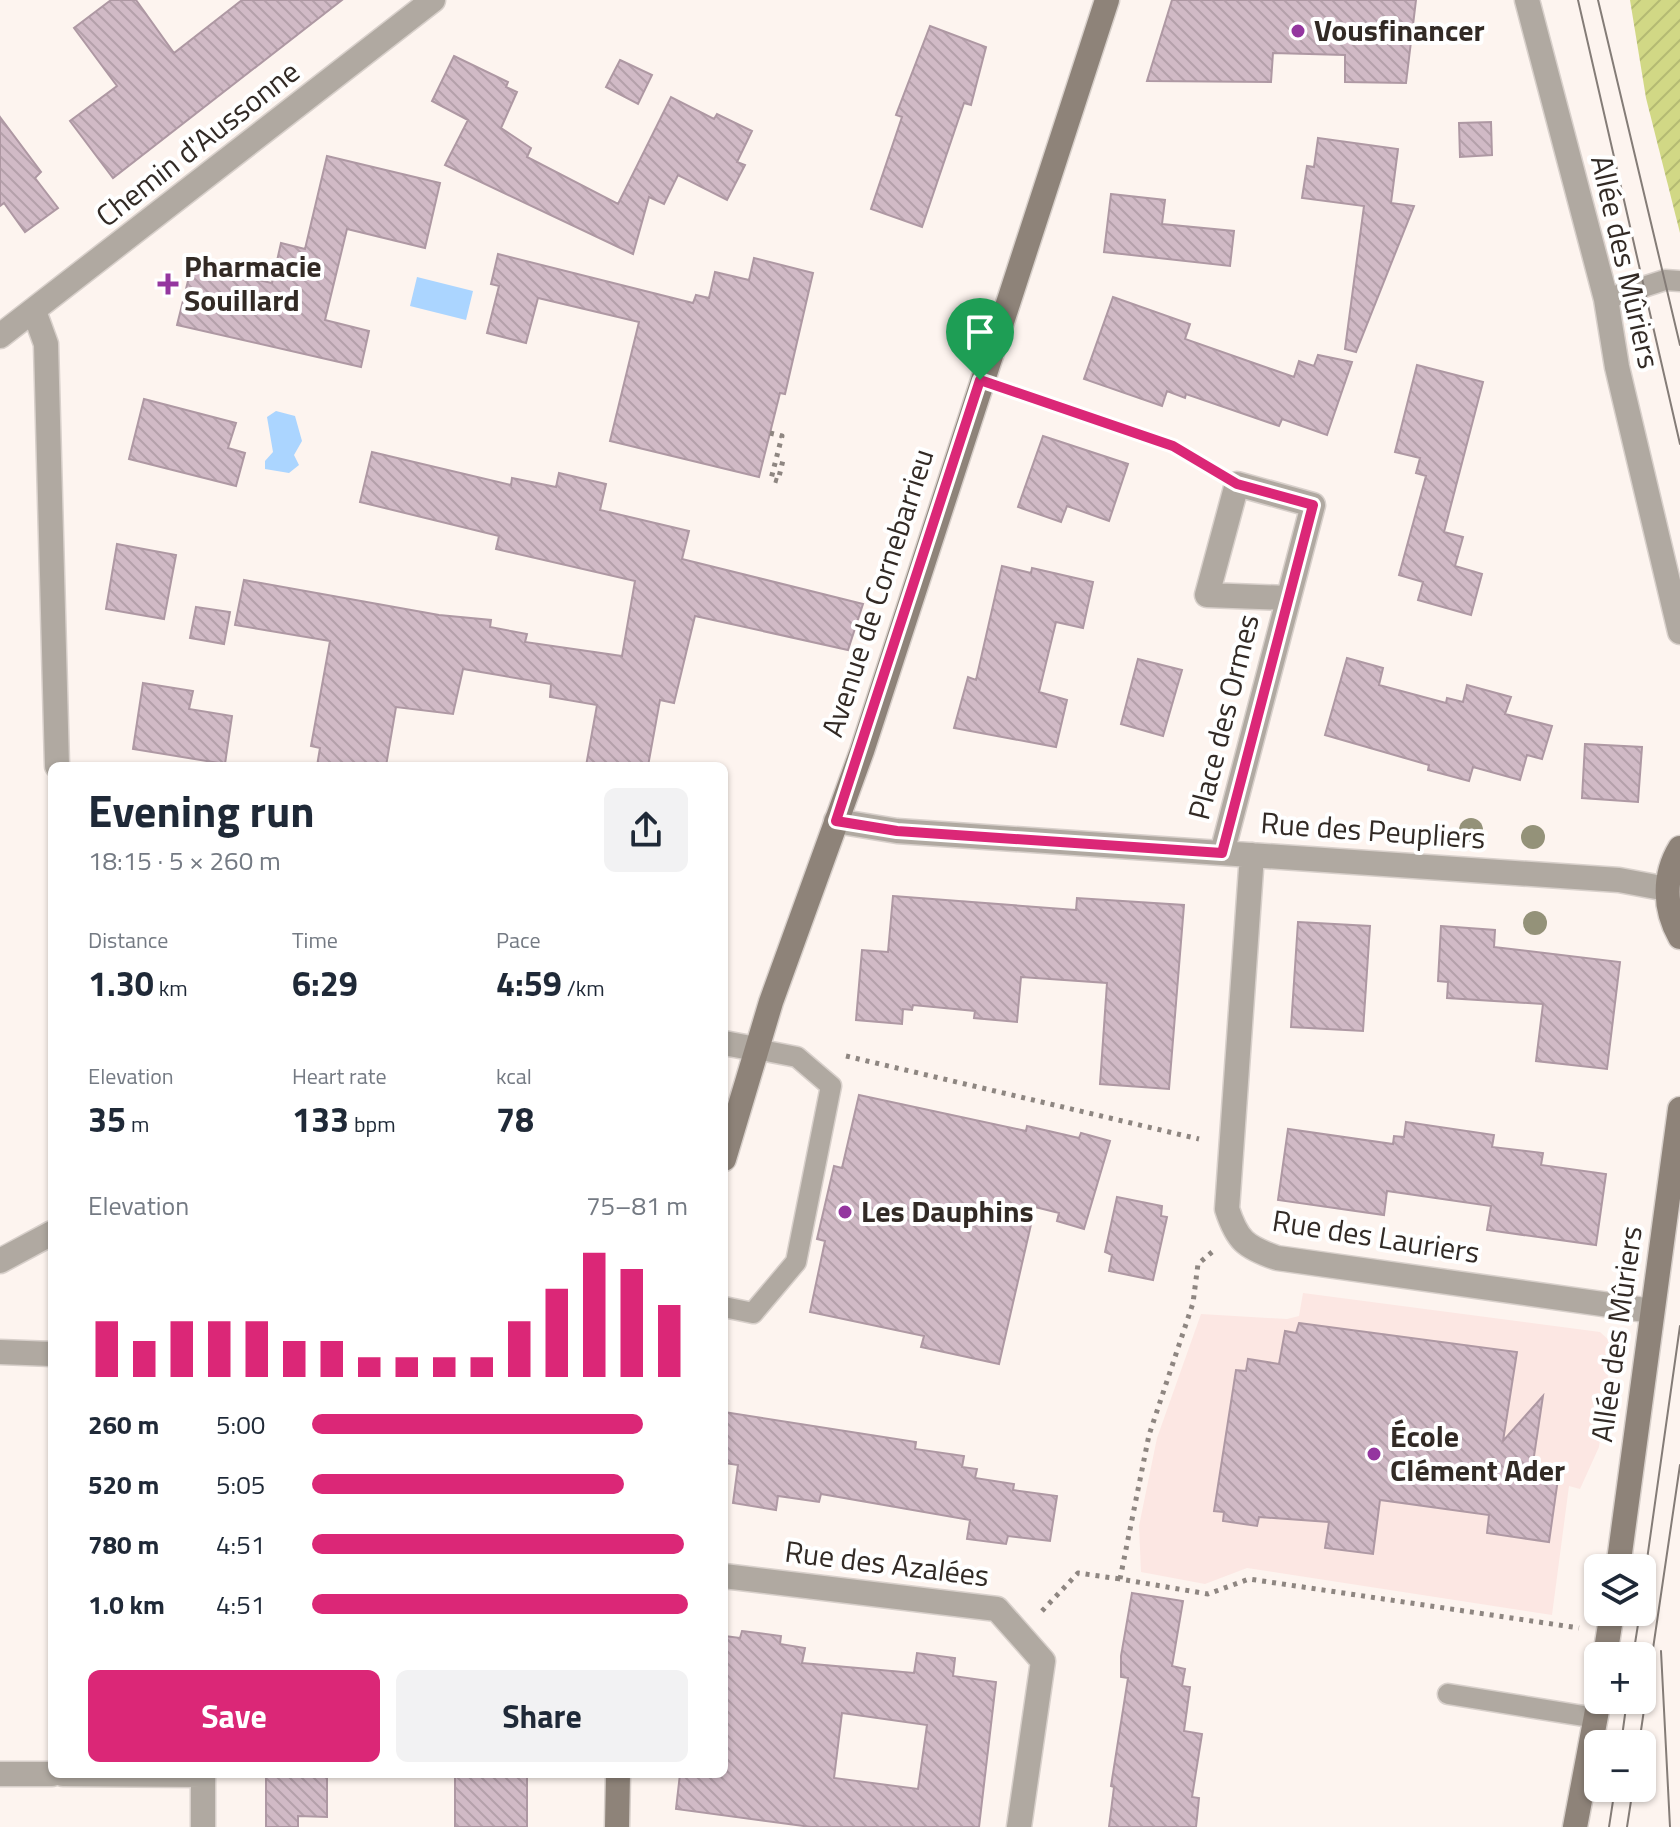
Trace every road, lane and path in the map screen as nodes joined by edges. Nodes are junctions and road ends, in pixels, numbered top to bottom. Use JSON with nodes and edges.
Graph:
{"nodes":[{"id":1,"x":433,"y":0,"type":"edge"},
{"id":2,"x":1107,"y":0,"type":"edge"},
{"id":3,"x":1527,"y":0,"type":"edge"},
{"id":4,"x":1680,"y":281,"type":"edge"},
{"id":5,"x":1606,"y":299,"type":"junction"},
{"id":6,"x":34,"y":311,"type":"junction"},
{"id":7,"x":0,"y":336,"type":"edge"},
{"id":8,"x":980,"y":380,"type":"junction"},
{"id":9,"x":770,"y":433,"type":"dead end"},
{"id":10,"x":783,"y":460,"type":"dead end"},
{"id":11,"x":1237,"y":484,"type":"junction"},
{"id":12,"x":1287,"y":598,"type":"junction"},
{"id":13,"x":1680,"y":632,"type":"edge"},
{"id":14,"x":57,"y":762,"type":"edge"},
{"id":15,"x":836,"y":821,"type":"junction"},
{"id":16,"x":1680,"y":848,"type":"edge"},
{"id":17,"x":1222,"y":853,"type":"junction"},
{"id":18,"x":1252,"y":855,"type":"junction"},
{"id":19,"x":1667,"y":889,"type":"junction"},
{"id":20,"x":1680,"y":937,"type":"edge"},
{"id":21,"x":728,"y":1044,"type":"edge"},
{"id":22,"x":756,"y":1049,"type":"junction"},
{"id":23,"x":831,"y":1053,"type":"dead end"},
{"id":24,"x":1680,"y":1109,"type":"edge"},
{"id":25,"x":728,"y":1145,"type":"edge"},
{"id":26,"x":1231,"y":1146,"type":"junction"},
{"id":27,"x":1235,"y":1234,"type":"junction"},
{"id":28,"x":48,"y":1235,"type":"edge"},
{"id":29,"x":0,"y":1261,"type":"edge"},
{"id":30,"x":728,"y":1308,"type":"edge"},
{"id":31,"x":1652,"y":1311,"type":"junction"},
{"id":32,"x":0,"y":1352,"type":"edge"},
{"id":33,"x":48,"y":1354,"type":"edge"},
{"id":34,"x":1620,"y":1554,"type":"edge"},
{"id":35,"x":728,"y":1576,"type":"edge"},
{"id":36,"x":1120,"y":1579,"type":"junction"},
{"id":37,"x":1020,"y":1634,"type":"junction"},
{"id":38,"x":1609,"y":1634,"type":"edge"},
{"id":39,"x":1448,"y":1694,"type":"dead end"},
{"id":40,"x":1584,"y":1708,"type":"edge"},
{"id":41,"x":1596,"y":1714,"type":"edge"},
{"id":42,"x":0,"y":1774,"type":"edge"},
{"id":43,"x":48,"y":1774,"type":"edge"},
{"id":44,"x":203,"y":1778,"type":"edge"},
{"id":45,"x":618,"y":1778,"type":"edge"},
{"id":46,"x":203,"y":1827,"type":"edge"},
{"id":47,"x":617,"y":1827,"type":"edge"},
{"id":48,"x":1019,"y":1827,"type":"edge"},
{"id":49,"x":1575,"y":1827,"type":"edge"}],
"edges":[{"from":1,"to":6,"type":"street","name":"Chemin d'Aussonne"},
{"from":2,"to":8,"type":"street","name":"Avenue de Cornebarrieu"},
{"from":3,"to":5,"type":"street","name":"Allée des Mûriers"},
{"from":4,"to":5,"type":"lane"},
{"from":5,"to":13,"type":"street","name":"Allée des Mûriers"},
{"from":6,"to":7,"type":"street","name":"Chemin d'Aussonne"},
{"from":6,"to":14,"type":"street"},
{"from":8,"to":11,"type":"path"},
{"from":8,"to":15,"type":"street","name":"Avenue de Cornebarrieu"},
{"from":9,"to":10,"type":"path"},
{"from":11,"to":12,"type":"street","name":"Place des Ormes"},
{"from":11,"to":12,"type":"street","name":"Place des Ormes"},
{"from":12,"to":17,"type":"street","name":"Place des Ormes"},
{"from":15,"to":17,"type":"street","name":"Rue des Peupliers"},
{"from":15,"to":22,"type":"street","name":"Avenue de Cornebarrieu"},
{"from":16,"to":19,"type":"street"},
{"from":17,"to":18,"type":"street","name":"Rue des Peupliers"},
{"from":18,"to":19,"type":"street","name":"Rue des Peupliers"},
{"from":18,"to":26,"type":"street","name":"Rue des Lauriers"},
{"from":19,"to":20,"type":"street"},
{"from":21,"to":22,"type":"street"},
{"from":22,"to":25,"type":"street","name":"Avenue de Cornebarrieu"},
{"from":22,"to":30,"type":"lane"},
{"from":23,"to":26,"type":"path"},
{"from":24,"to":31,"type":"street","name":"Allée des Mûriers"},
{"from":26,"to":27,"type":"street","name":"Rue des Lauriers"},
{"from":27,"to":31,"type":"street","name":"Rue des Lauriers"},
{"from":27,"to":36,"type":"path"},
{"from":28,"to":29,"type":"street"},
{"from":31,"to":34,"type":"street","name":"Allée des Mûriers"},
{"from":32,"to":33,"type":"street"},
{"from":35,"to":37,"type":"street","name":"Rue des Azalées"},
{"from":36,"to":37,"type":"path"},
{"from":36,"to":38,"type":"path"},
{"from":37,"to":48,"type":"street","name":"Rue des Azalées"},
{"from":39,"to":40,"type":"lane"},
{"from":41,"to":49,"type":"street"},
{"from":42,"to":43,"type":"street"},
{"from":44,"to":46,"type":"street"},
{"from":45,"to":47,"type":"street"}]}
